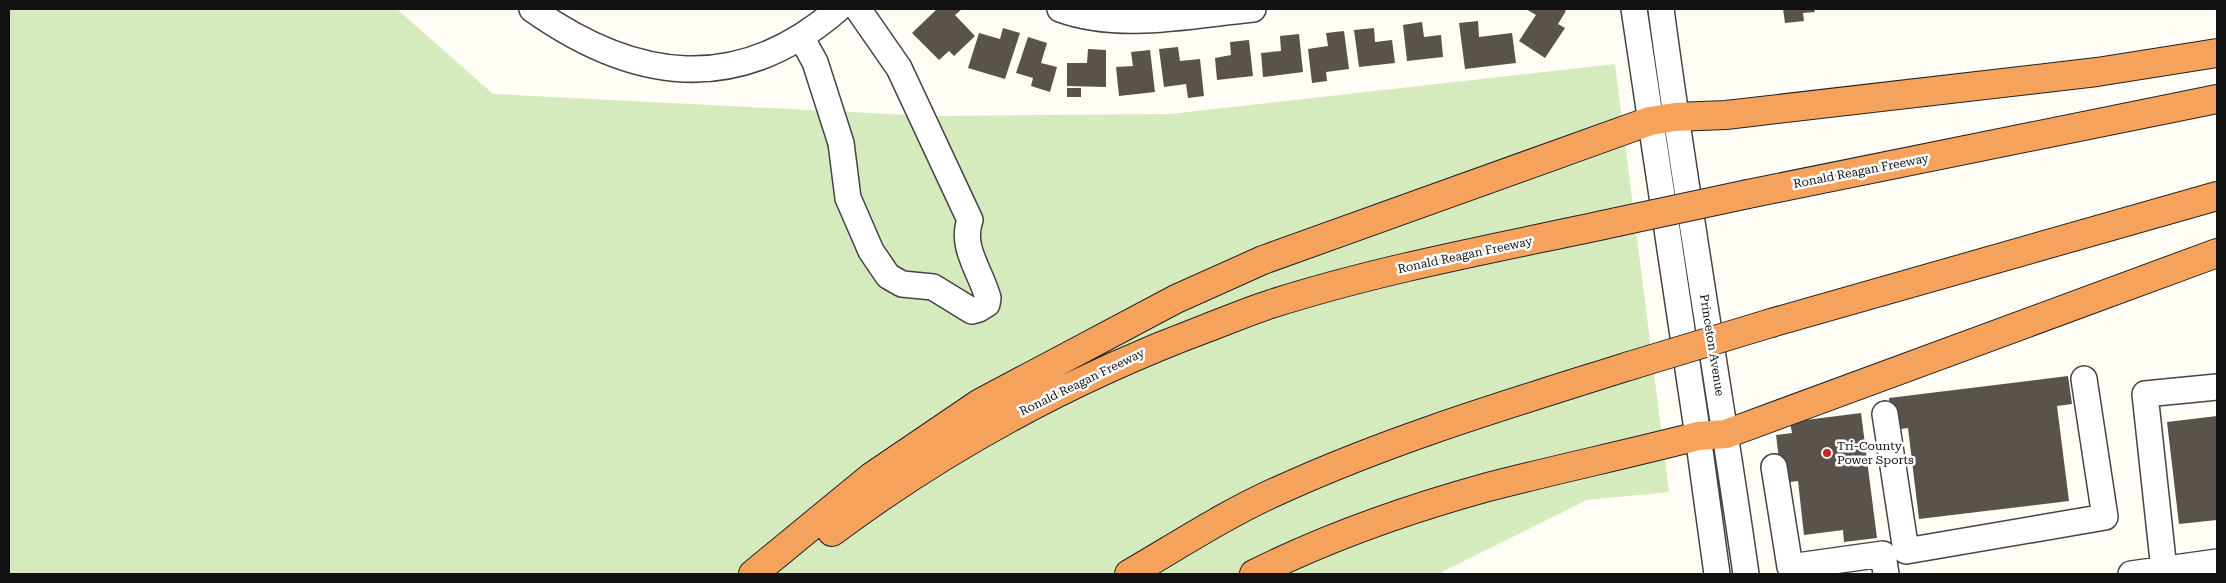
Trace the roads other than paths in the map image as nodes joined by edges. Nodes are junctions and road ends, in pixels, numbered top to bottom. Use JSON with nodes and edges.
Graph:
{"nodes":[{"id":1,"x":532,"y":9,"type":"edge"},
{"id":2,"x":838,"y":9,"type":"edge"},
{"id":3,"x":858,"y":9,"type":"edge"},
{"id":4,"x":1060,"y":9,"type":"edge"},
{"id":5,"x":1253,"y":9,"type":"edge"},
{"id":6,"x":1634,"y":9,"type":"edge"},
{"id":7,"x":1662,"y":9,"type":"edge"},
{"id":8,"x":801,"y":37,"type":"junction"},
{"id":9,"x":2217,"y":53,"type":"edge"},
{"id":10,"x":2217,"y":99,"type":"edge"},
{"id":11,"x":1662,"y":119,"type":"junction"},
{"id":12,"x":2217,"y":196,"type":"edge"},
{"id":13,"x":2217,"y":253,"type":"edge"},
{"id":14,"x":2084,"y":379,"type":"dead end"},
{"id":15,"x":2217,"y":387,"type":"edge"},
{"id":16,"x":1885,"y":414,"type":"dead end"},
{"id":17,"x":1726,"y":434,"type":"junction"},
{"id":18,"x":1698,"y":436,"type":"junction"},
{"id":19,"x":1774,"y":467,"type":"dead end"},
{"id":20,"x":1891,"y":560,"type":"edge"},
{"id":21,"x":2217,"y":562,"type":"edge"},
{"id":22,"x":2164,"y":570,"type":"junction"},
{"id":23,"x":753,"y":574,"type":"edge"},
{"id":24,"x":775,"y":574,"type":"edge"},
{"id":25,"x":1129,"y":574,"type":"edge"},
{"id":26,"x":1254,"y":574,"type":"edge"},
{"id":27,"x":1717,"y":574,"type":"edge"},
{"id":28,"x":1746,"y":574,"type":"edge"},
{"id":29,"x":2131,"y":574,"type":"edge"}],
"edges":[{"from":1,"to":8,"type":"street"},
{"from":2,"to":8,"type":"street"},
{"from":3,"to":8,"type":"street"},
{"from":4,"to":5,"type":"street"},
{"from":6,"to":11,"type":"street"},
{"from":7,"to":11,"type":"street"},
{"from":9,"to":11,"type":"highway"},
{"from":10,"to":24,"type":"highway","name":"Ronald Reagan Freeway","bridge":true},
{"from":11,"to":17,"type":"street","name":"Princeton Avenue"},
{"from":11,"to":18,"type":"street"},
{"from":11,"to":23,"type":"highway"},
{"from":12,"to":25,"type":"highway","bridge":true},
{"from":13,"to":17,"type":"highway"},
{"from":14,"to":20,"type":"street"},
{"from":15,"to":22,"type":"street"},
{"from":16,"to":20,"type":"street"},
{"from":17,"to":18,"type":"highway"},
{"from":17,"to":28,"type":"street","name":"Princeton Avenue"},
{"from":18,"to":26,"type":"highway"},
{"from":18,"to":27,"type":"street"},
{"from":19,"to":20,"type":"street"},
{"from":21,"to":22,"type":"street"},
{"from":22,"to":29,"type":"street"}]}
